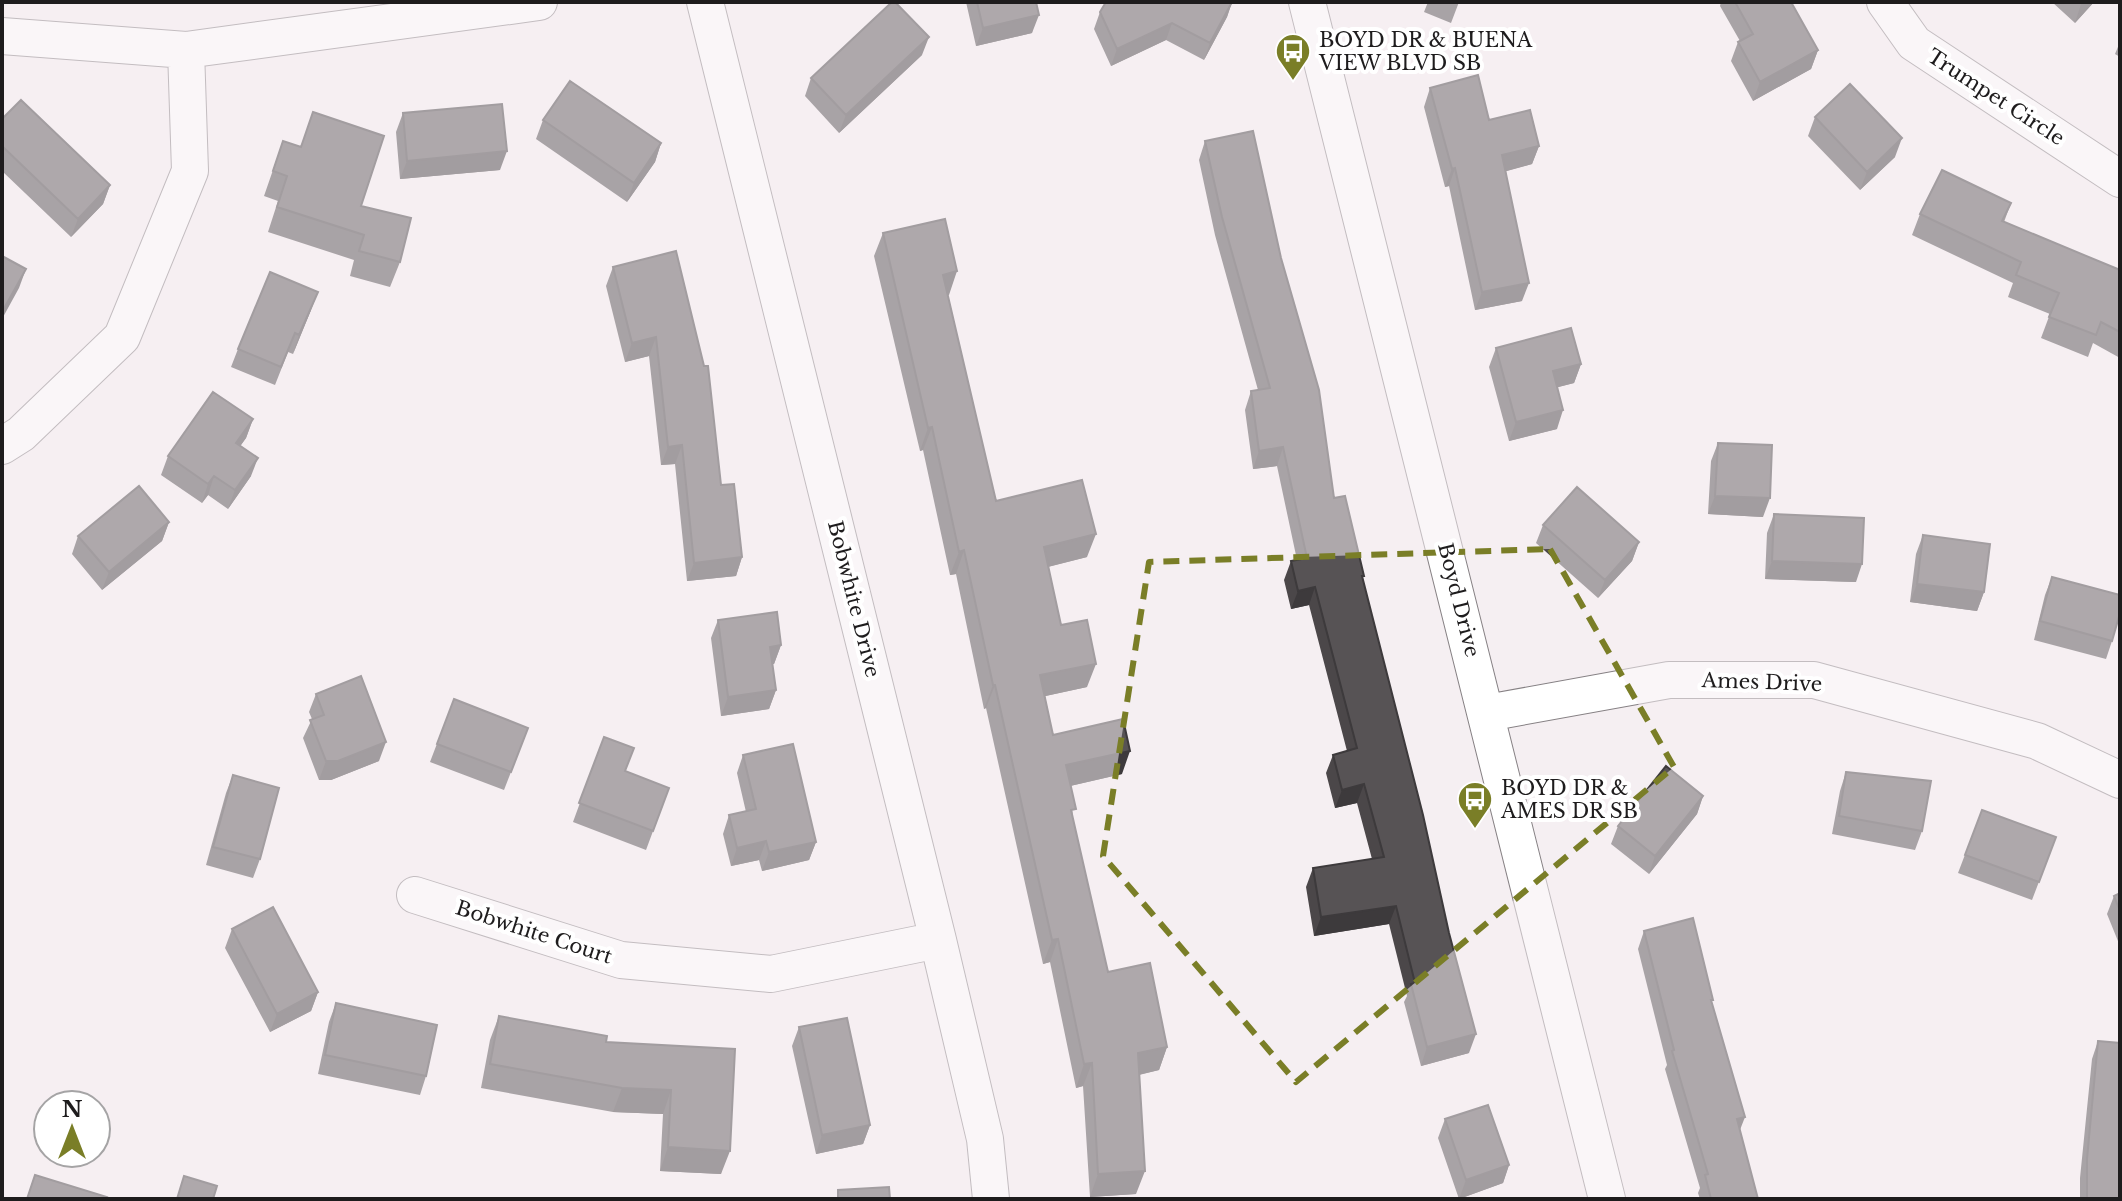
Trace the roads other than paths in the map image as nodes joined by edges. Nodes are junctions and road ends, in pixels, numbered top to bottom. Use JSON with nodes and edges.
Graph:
{"nodes":[{"id":1,"x":539,"y":2,"type":"edge"},
{"id":2,"x":705,"y":2,"type":"edge"},
{"id":3,"x":1307,"y":2,"type":"edge"},
{"id":4,"x":1885,"y":2,"type":"edge"},
{"id":5,"x":2,"y":36,"type":"edge"},
{"id":6,"x":186,"y":50,"type":"junction"},
{"id":7,"x":2120,"y":179,"type":"edge"},
{"id":8,"x":2,"y":446,"type":"edge"},
{"id":9,"x":1487,"y":713,"type":"junction"},
{"id":10,"x":2120,"y":780,"type":"edge"},
{"id":11,"x":415,"y":895,"type":"dead end"},
{"id":12,"x":938,"y":940,"type":"junction"},
{"id":13,"x":991,"y":1199,"type":"edge"},
{"id":14,"x":1607,"y":1199,"type":"edge"}],
"edges":[{"from":1,"to":6,"type":"street"},
{"from":2,"to":12,"type":"street","name":"Bobwhite Drive"},
{"from":3,"to":9,"type":"street","name":"Boyd Drive"},
{"from":4,"to":7,"type":"street","name":"Trumpet Circle"},
{"from":5,"to":6,"type":"street"},
{"from":6,"to":8,"type":"street"},
{"from":9,"to":10,"type":"street","name":"Ames Drive"},
{"from":9,"to":14,"type":"street","name":"Boyd Drive"},
{"from":11,"to":12,"type":"street","name":"Bobwhite Court"},
{"from":12,"to":13,"type":"street","name":"Bobwhite Drive"}]}
